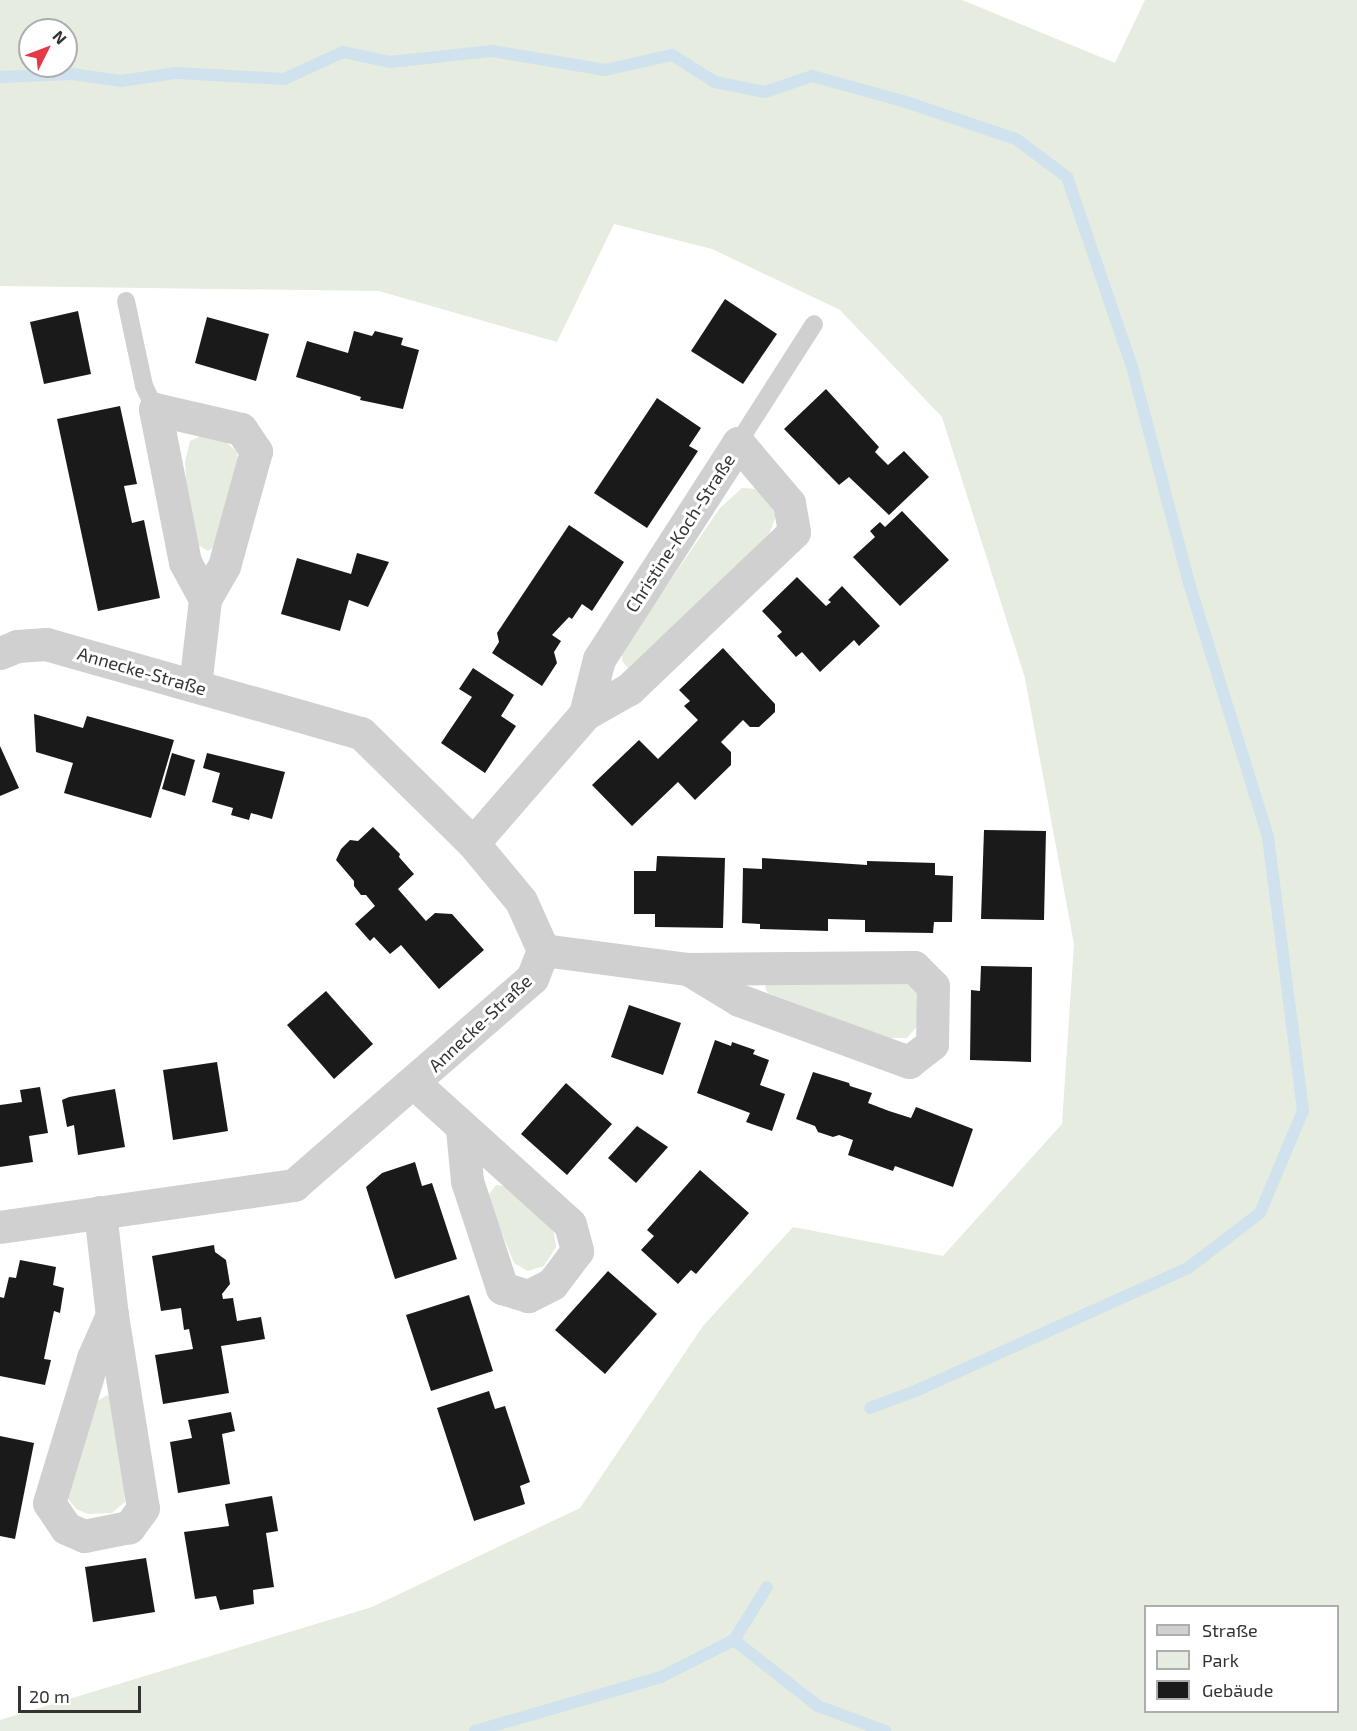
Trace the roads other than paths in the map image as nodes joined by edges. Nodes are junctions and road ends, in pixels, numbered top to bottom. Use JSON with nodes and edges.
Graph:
{"nodes":[{"id":1,"x":126,"y":301,"type":"dead end"},
{"id":2,"x":814,"y":324,"type":"dead end"},
{"id":3,"x":155,"y":409,"type":"junction"},
{"id":4,"x":738,"y":443,"type":"junction"},
{"id":5,"x":205,"y":599,"type":"junction"},
{"id":6,"x":0,"y":653,"type":"edge"},
{"id":7,"x":195,"y":686,"type":"junction"},
{"id":8,"x":585,"y":714,"type":"junction"},
{"id":9,"x":473,"y":843,"type":"junction"},
{"id":10,"x":543,"y":950,"type":"junction"},
{"id":11,"x":688,"y":969,"type":"junction"},
{"id":12,"x":414,"y":1083,"type":"junction"},
{"id":13,"x":462,"y":1129,"type":"junction"},
{"id":14,"x":100,"y":1212,"type":"junction"},
{"id":15,"x":0,"y":1227,"type":"edge"},
{"id":16,"x":112,"y":1315,"type":"junction"}],
"edges":[{"from":1,"to":3,"type":"lane"},
{"from":2,"to":4,"type":"lane"},
{"from":3,"to":5,"type":"street"},
{"from":3,"to":5,"type":"street"},
{"from":4,"to":8,"type":"street","name":"Christine-Koch-Straße"},
{"from":4,"to":8,"type":"street","name":"Christine-Koch-Straße"},
{"from":5,"to":7,"type":"street"},
{"from":6,"to":7,"type":"street","name":"Annecke-Straße"},
{"from":7,"to":9,"type":"street","name":"Annecke-Straße"},
{"from":8,"to":9,"type":"street","name":"Christine-Koch-Straße"},
{"from":9,"to":10,"type":"street","name":"Annecke-Straße"},
{"from":10,"to":11,"type":"street"},
{"from":10,"to":12,"type":"street","name":"Annecke-Straße"},
{"from":11,"to":11,"type":"street"},
{"from":12,"to":13,"type":"street"},
{"from":12,"to":14,"type":"street","name":"Annecke-Straße"},
{"from":13,"to":13,"type":"street"},
{"from":14,"to":15,"type":"street","name":"Annecke-Straße"},
{"from":14,"to":16,"type":"street"},
{"from":16,"to":16,"type":"street"}]}
